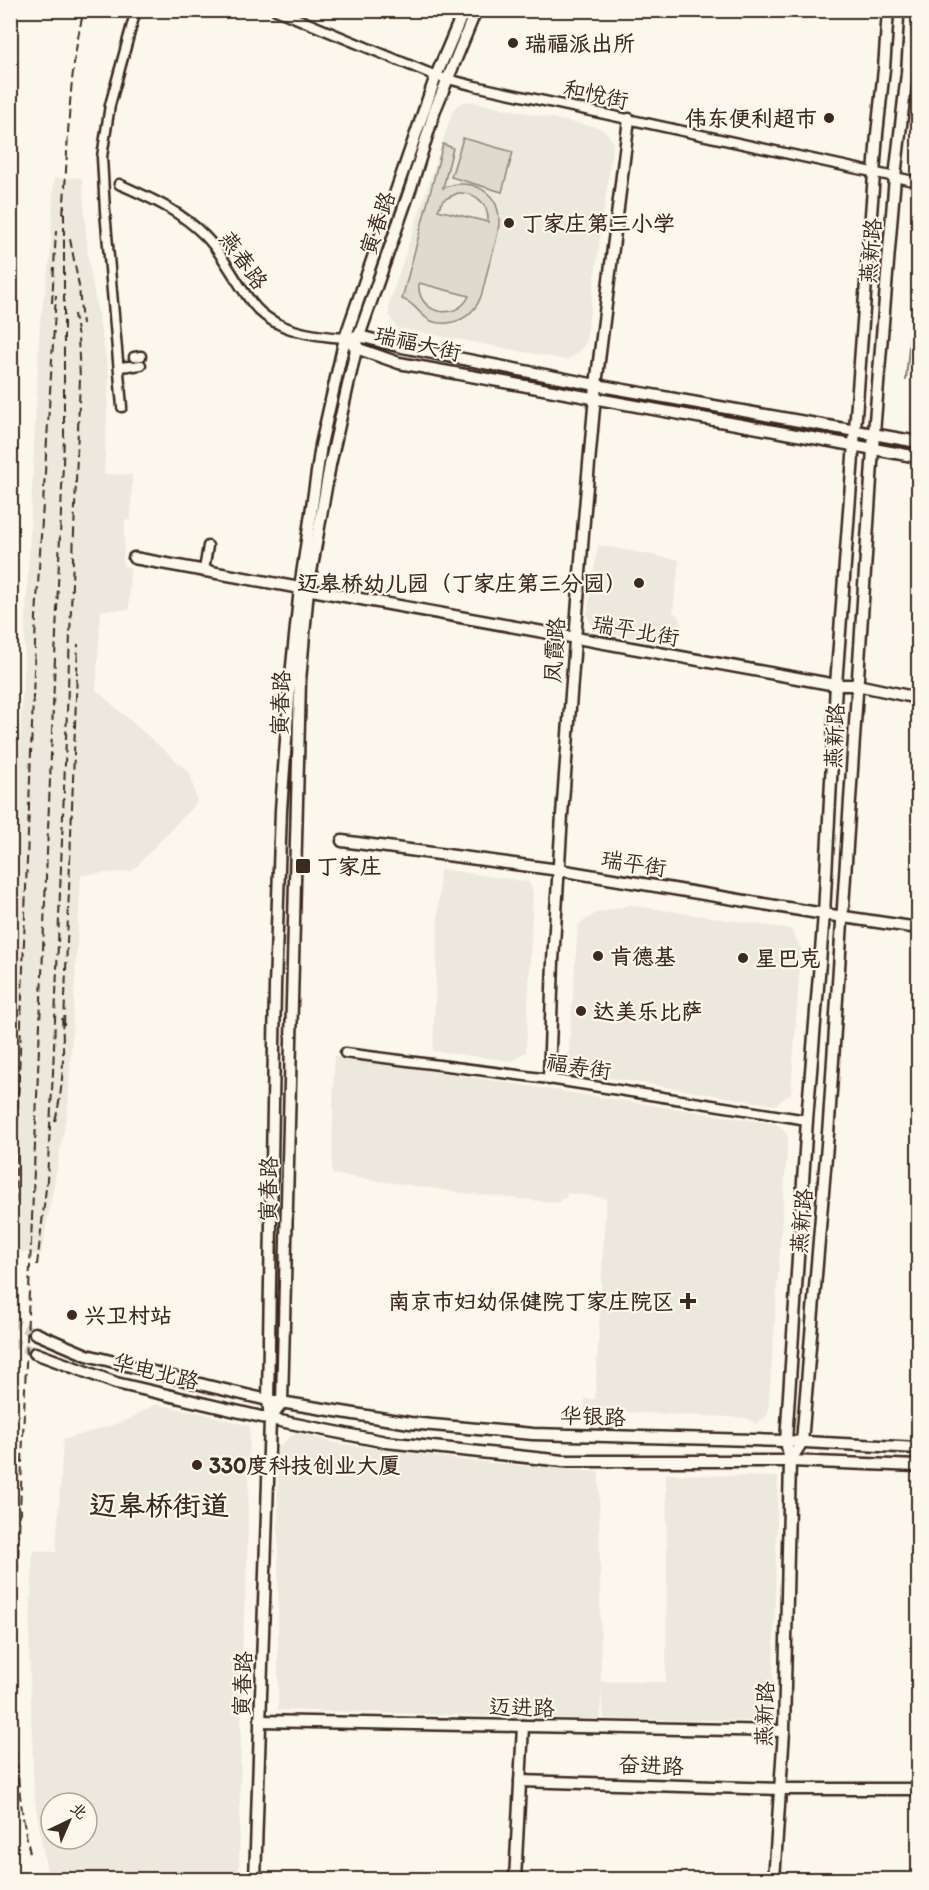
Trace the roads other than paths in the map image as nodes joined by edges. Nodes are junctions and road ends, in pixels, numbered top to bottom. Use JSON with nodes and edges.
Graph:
{"nodes":[{"id":1,"x":136,"y":10,"type":"edge"},
{"id":2,"x":276,"y":10,"type":"edge"},
{"id":3,"x":464,"y":10,"type":"edge"},
{"id":4,"x":476,"y":10,"type":"edge"},
{"id":5,"x":888,"y":10,"type":"edge"},
{"id":6,"x":911,"y":10,"type":"edge"},
{"id":7,"x":436,"y":76,"type":"junction"},
{"id":8,"x":448,"y":79,"type":"junction"},
{"id":9,"x":628,"y":119,"type":"junction"},
{"id":10,"x":874,"y":172,"type":"junction"},
{"id":11,"x":895,"y":177,"type":"junction"},
{"id":12,"x":918,"y":182,"type":"edge"},
{"id":13,"x":119,"y":184,"type":"dead end"},
{"id":14,"x":358,"y":336,"type":"junction"},
{"id":15,"x":345,"y":338,"type":"junction"},
{"id":16,"x":356,"y":348,"type":"junction"},
{"id":17,"x":135,"y":361,"type":"dead end"},
{"id":18,"x":118,"y":362,"type":"junction"},
{"id":19,"x":596,"y":385,"type":"junction"},
{"id":20,"x":595,"y":399,"type":"junction"},
{"id":21,"x":122,"y":407,"type":"dead end"},
{"id":22,"x":856,"y":429,"type":"junction"},
{"id":23,"x":874,"y":433,"type":"junction"},
{"id":24,"x":918,"y":441,"type":"edge"},
{"id":25,"x":855,"y":446,"type":"junction"},
{"id":26,"x":873,"y":449,"type":"junction"},
{"id":27,"x":918,"y":458,"type":"edge"},
{"id":28,"x":208,"y":546,"type":"dead end"},
{"id":29,"x":134,"y":558,"type":"dead end"},
{"id":30,"x":204,"y":570,"type":"junction"},
{"id":31,"x":304,"y":588,"type":"junction"},
{"id":32,"x":575,"y":639,"type":"junction"},
{"id":33,"x":836,"y":685,"type":"junction"},
{"id":34,"x":857,"y":685,"type":"junction"},
{"id":35,"x":918,"y":698,"type":"edge"},
{"id":36,"x":342,"y":841,"type":"dead end"},
{"id":37,"x":559,"y":870,"type":"junction"},
{"id":38,"x":824,"y":914,"type":"junction"},
{"id":39,"x":843,"y":917,"type":"junction"},
{"id":40,"x":918,"y":928,"type":"edge"},
{"id":41,"x":345,"y":1053,"type":"dead end"},
{"id":42,"x":549,"y":1079,"type":"junction"},
{"id":43,"x":807,"y":1119,"type":"junction"},
{"id":44,"x":34,"y":1333,"type":"tunnel mouth"},
{"id":45,"x":35,"y":1353,"type":"tunnel mouth"},
{"id":46,"x":268,"y":1400,"type":"junction"},
{"id":47,"x":282,"y":1403,"type":"junction"},
{"id":48,"x":270,"y":1419,"type":"junction"},
{"id":49,"x":786,"y":1441,"type":"junction"},
{"id":50,"x":802,"y":1442,"type":"junction"},
{"id":51,"x":918,"y":1448,"type":"edge"},
{"id":52,"x":790,"y":1461,"type":"junction"},
{"id":53,"x":918,"y":1466,"type":"edge"},
{"id":54,"x":260,"y":1721,"type":"junction"},
{"id":55,"x":523,"y":1726,"type":"junction"},
{"id":56,"x":784,"y":1731,"type":"junction"},
{"id":57,"x":520,"y":1781,"type":"junction"},
{"id":58,"x":781,"y":1789,"type":"junction"},
{"id":59,"x":918,"y":1789,"type":"edge"},
{"id":60,"x":255,"y":1880,"type":"edge"},
{"id":61,"x":515,"y":1880,"type":"edge"},
{"id":62,"x":774,"y":1880,"type":"edge"}],
"edges":[{"from":1,"to":18,"type":"street"},
{"from":2,"to":7,"type":"street","name":"和悦街"},
{"from":3,"to":7,"type":"street","name":"寅春路"},
{"from":4,"to":8,"type":"street","name":"寅春路"},
{"from":5,"to":10,"type":"street","name":"燕新路"},
{"from":6,"to":11,"type":"street","name":"燕新路"},
{"from":7,"to":8,"type":"street","name":"和悦街"},
{"from":7,"to":15,"type":"street","name":"寅春路"},
{"from":8,"to":9,"type":"street","name":"和悦街"},
{"from":8,"to":14,"type":"street","name":"寅春路"},
{"from":9,"to":10,"type":"street","name":"和悦街"},
{"from":9,"to":19,"type":"street","name":"凤霞路"},
{"from":10,"to":11,"type":"street","name":"和悦街"},
{"from":10,"to":22,"type":"street","name":"燕新路"},
{"from":11,"to":12,"type":"street","name":"和悦街"},
{"from":11,"to":23,"type":"street","name":"燕新路"},
{"from":13,"to":15,"type":"street","name":"燕春路"},
{"from":14,"to":15,"type":"street","name":"瑞福大街"},
{"from":14,"to":16,"type":"street","name":"寅春路"},
{"from":14,"to":19,"type":"street","name":"瑞福大街"},
{"from":15,"to":16,"type":"street","name":"瑞福大街"},
{"from":15,"to":31,"type":"street","name":"寅春路"},
{"from":16,"to":20,"type":"street","name":"瑞福大街"},
{"from":16,"to":31,"type":"street","name":"寅春路"},
{"from":17,"to":18,"type":"street"},
{"from":18,"to":21,"type":"street"},
{"from":19,"to":20,"type":"street","name":"凤霞路"},
{"from":19,"to":22,"type":"street","name":"瑞福大街"},
{"from":20,"to":25,"type":"street","name":"瑞福大街"},
{"from":20,"to":32,"type":"street","name":"凤霞路"},
{"from":22,"to":23,"type":"street","name":"瑞福大街"},
{"from":22,"to":25,"type":"street","name":"燕新路"},
{"from":23,"to":24,"type":"street","name":"瑞福大街"},
{"from":23,"to":26,"type":"street","name":"燕新路"},
{"from":25,"to":26,"type":"street","name":"瑞福大街"},
{"from":25,"to":33,"type":"street","name":"燕新路"},
{"from":26,"to":27,"type":"street","name":"瑞福大街"},
{"from":26,"to":34,"type":"street","name":"燕新路"},
{"from":28,"to":30,"type":"street"},
{"from":29,"to":30,"type":"street","name":"瑞平北街"},
{"from":30,"to":31,"type":"street","name":"瑞平北街"},
{"from":31,"to":32,"type":"street","name":"瑞平北街"},
{"from":31,"to":46,"type":"street","name":"寅春路"},
{"from":31,"to":47,"type":"street","name":"寅春路"},
{"from":32,"to":33,"type":"street","name":"瑞平北街"},
{"from":32,"to":37,"type":"street","name":"凤霞路"},
{"from":33,"to":34,"type":"street","name":"瑞平北街"},
{"from":33,"to":38,"type":"street","name":"燕新路"},
{"from":34,"to":35,"type":"street","name":"瑞平北街"},
{"from":34,"to":39,"type":"street","name":"燕新路"},
{"from":36,"to":37,"type":"street","name":"瑞平街"},
{"from":37,"to":38,"type":"street","name":"瑞平街"},
{"from":37,"to":42,"type":"street","name":"凤霞路"},
{"from":38,"to":39,"type":"street","name":"瑞平街"},
{"from":38,"to":43,"type":"street","name":"燕新路"},
{"from":39,"to":40,"type":"street","name":"瑞平街"},
{"from":39,"to":50,"type":"street","name":"燕新路"},
{"from":41,"to":42,"type":"street","name":"福寿街"},
{"from":42,"to":43,"type":"street","name":"福寿街"},
{"from":43,"to":49,"type":"street","name":"燕新路"},
{"from":44,"to":46,"type":"street","name":"华电北路"},
{"from":45,"to":48,"type":"street","name":"华电北路"},
{"from":46,"to":47,"type":"street","name":"华银路"},
{"from":46,"to":48,"type":"street","name":"寅春路"},
{"from":47,"to":48,"type":"street"},
{"from":47,"to":49,"type":"street","name":"华银路"},
{"from":48,"to":52,"type":"street","name":"华银路"},
{"from":48,"to":54,"type":"street","name":"寅春路"},
{"from":49,"to":50,"type":"street","name":"华银路"},
{"from":49,"to":52,"type":"street","name":"燕新路"},
{"from":50,"to":51,"type":"street","name":"华银路"},
{"from":50,"to":52,"type":"street","name":"燕新路"},
{"from":52,"to":53,"type":"street","name":"华银路"},
{"from":52,"to":56,"type":"street","name":"燕新路"},
{"from":54,"to":55,"type":"street","name":"迈进路"},
{"from":54,"to":60,"type":"street","name":"寅春路"},
{"from":55,"to":56,"type":"street","name":"迈进路"},
{"from":55,"to":57,"type":"street"},
{"from":56,"to":58,"type":"street","name":"燕新路"},
{"from":57,"to":58,"type":"street","name":"奋进路"},
{"from":57,"to":61,"type":"street"},
{"from":58,"to":59,"type":"street","name":"奋进路"},
{"from":58,"to":62,"type":"street","name":"燕新路"}]}
